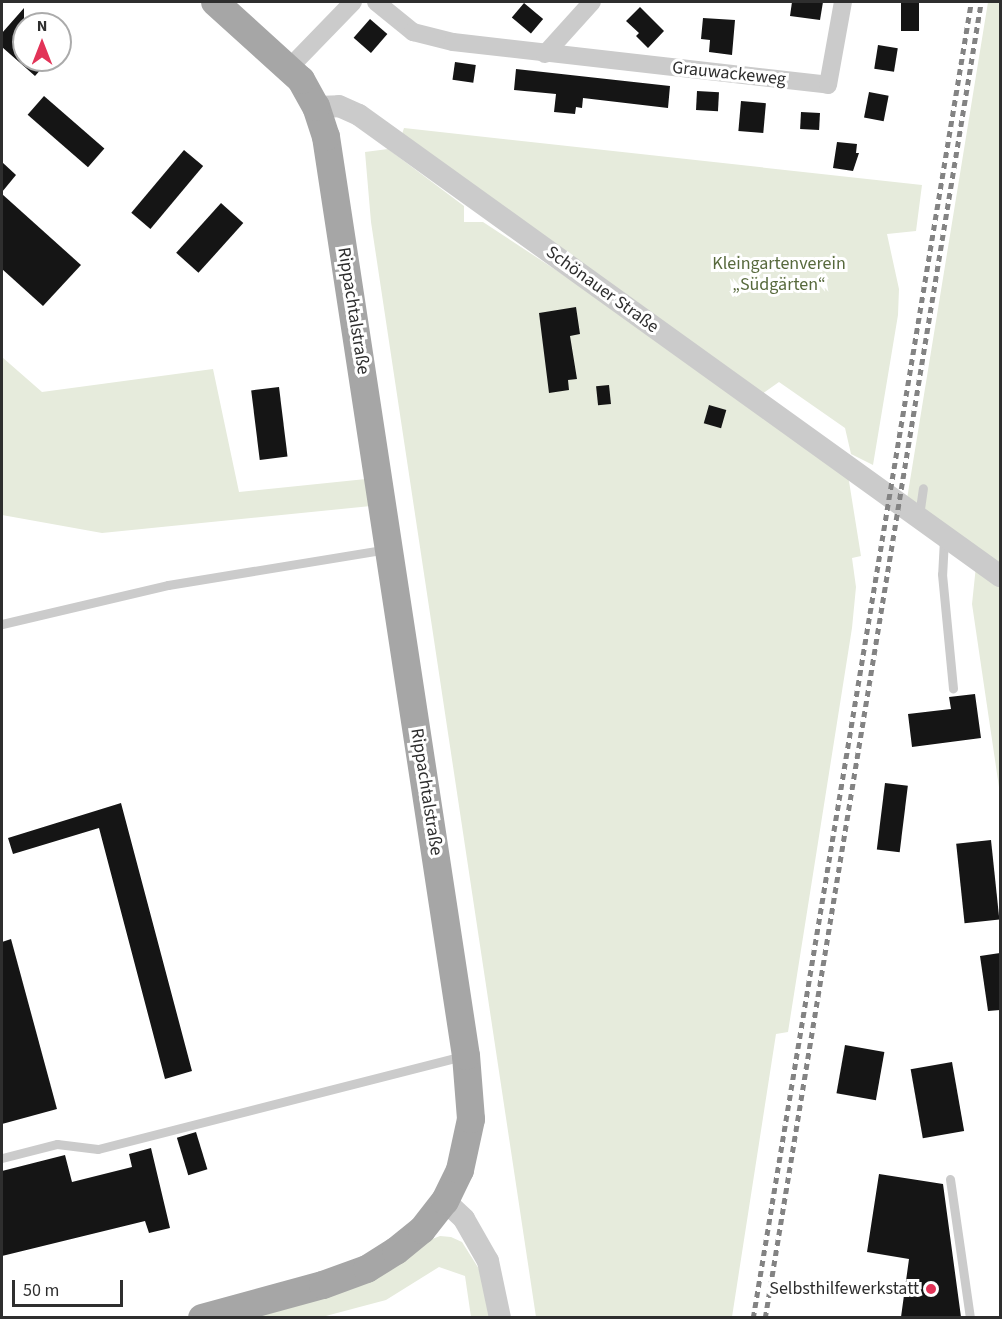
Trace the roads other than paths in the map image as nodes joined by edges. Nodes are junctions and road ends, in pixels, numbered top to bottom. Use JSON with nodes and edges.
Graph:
{"nodes":[{"id":1,"x":215,"y":2,"type":"edge"},
{"id":2,"x":353,"y":2,"type":"edge"},
{"id":3,"x":376,"y":2,"type":"edge"},
{"id":4,"x":592,"y":2,"type":"edge"},
{"id":5,"x":843,"y":2,"type":"edge"},
{"id":6,"x":545,"y":54,"type":"junction"},
{"id":7,"x":289,"y":68,"type":"junction"},
{"id":8,"x":316,"y":107,"type":"junction"},
{"id":9,"x":923,"y":488,"type":"dead end"},
{"id":10,"x":919,"y":518,"type":"junction"},
{"id":11,"x":945,"y":536,"type":"junction"},
{"id":12,"x":389,"y":549,"type":"junction"},
{"id":13,"x":1000,"y":576,"type":"edge"},
{"id":14,"x":2,"y":624,"type":"edge"},
{"id":15,"x":953,"y":688,"type":"dead end"},
{"id":16,"x":466,"y":1056,"type":"junction"},
{"id":17,"x":2,"y":1158,"type":"edge"},
{"id":18,"x":950,"y":1179,"type":"dead end"},
{"id":19,"x":445,"y":1201,"type":"junction"},
{"id":20,"x":202,"y":1317,"type":"edge"},
{"id":21,"x":500,"y":1317,"type":"edge"},
{"id":22,"x":970,"y":1317,"type":"edge"}],
"edges":[{"from":1,"to":7,"type":"main road"},
{"from":2,"to":7,"type":"street"},
{"from":3,"to":6,"type":"street","name":"Grauwackeweg"},
{"from":4,"to":6,"type":"street"},
{"from":5,"to":6,"type":"street","name":"Grauwackeweg"},
{"from":7,"to":8,"type":"main road"},
{"from":8,"to":10,"type":"street","name":"Schönauer Straße"},
{"from":8,"to":12,"type":"main road","name":"Rippachtalstraße"},
{"from":9,"to":10,"type":"lane"},
{"from":10,"to":11,"type":"street","name":"Schönauer Straße"},
{"from":11,"to":13,"type":"street","name":"Schönauer Straße"},
{"from":11,"to":15,"type":"lane"},
{"from":12,"to":14,"type":"lane"},
{"from":12,"to":16,"type":"main road","name":"Rippachtalstraße"},
{"from":16,"to":17,"type":"lane"},
{"from":16,"to":19,"type":"main road","name":"Rippachtalstraße"},
{"from":18,"to":22,"type":"lane"},
{"from":19,"to":20,"type":"main road","name":"Rippachtalstraße"},
{"from":19,"to":21,"type":"street"}]}
